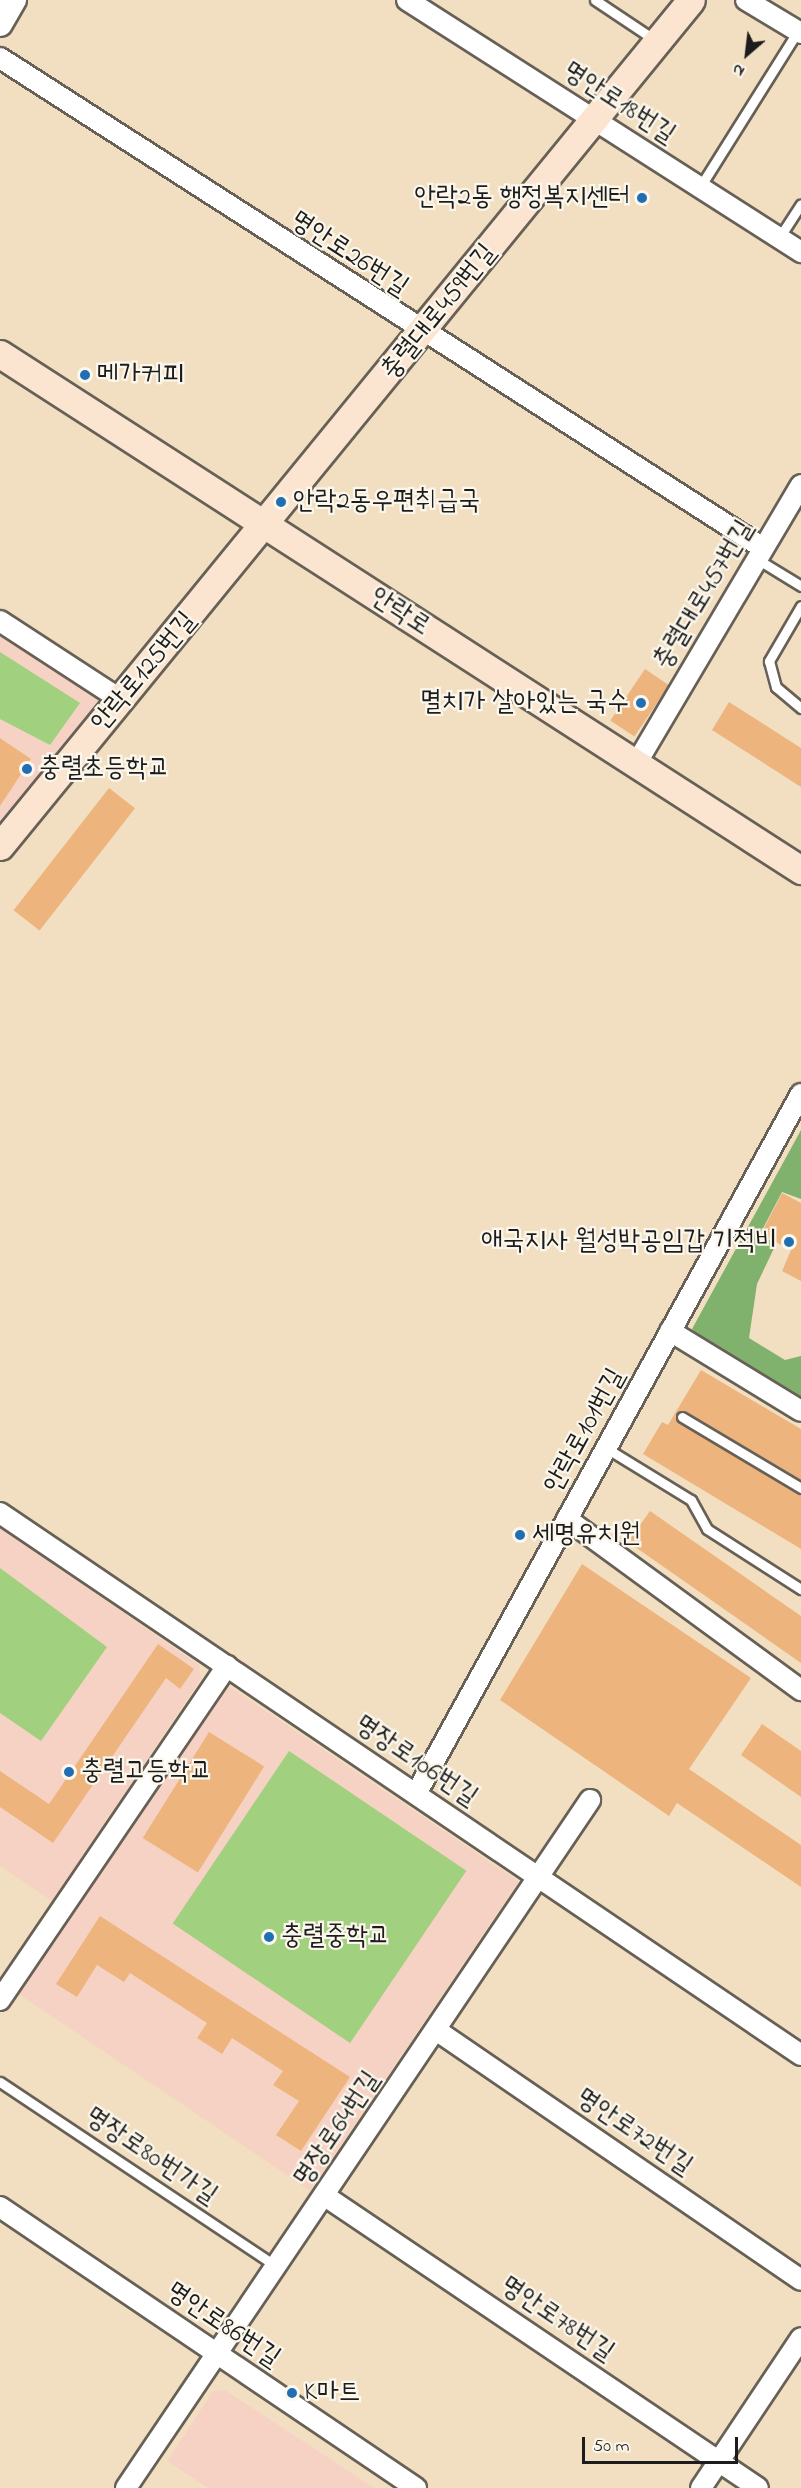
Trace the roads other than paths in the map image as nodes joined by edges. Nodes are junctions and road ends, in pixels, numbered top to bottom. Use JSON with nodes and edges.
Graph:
{"nodes":[{"id":1,"x":14,"y":0,"type":"edge"},
{"id":2,"x":407,"y":0,"type":"edge"},
{"id":3,"x":595,"y":0,"type":"edge"},
{"id":4,"x":691,"y":0,"type":"edge"},
{"id":5,"x":747,"y":0,"type":"edge"},
{"id":6,"x":0,"y":24,"type":"edge"},
{"id":7,"x":799,"y":32,"type":"edge"},
{"id":8,"x":657,"y":42,"type":"junction"},
{"id":9,"x":0,"y":58,"type":"edge"},
{"id":10,"x":594,"y":119,"type":"junction"},
{"id":11,"x":700,"y":187,"type":"junction"},
{"id":12,"x":801,"y":204,"type":"edge"},
{"id":13,"x":779,"y":238,"type":"junction"},
{"id":14,"x":801,"y":252,"type":"edge"},
{"id":15,"x":422,"y":333,"type":"junction"},
{"id":16,"x":0,"y":354,"type":"edge"},
{"id":17,"x":801,"y":485,"type":"edge"},
{"id":18,"x":266,"y":525,"type":"junction"},
{"id":19,"x":760,"y":554,"type":"junction"},
{"id":20,"x":801,"y":586,"type":"edge"},
{"id":21,"x":801,"y":606,"type":"edge"},
{"id":22,"x":0,"y":621,"type":"edge"},
{"id":23,"x":121,"y":700,"type":"junction"},
{"id":24,"x":801,"y":708,"type":"edge"},
{"id":25,"x":636,"y":764,"type":"junction"},
{"id":26,"x":0,"y":846,"type":"edge"},
{"id":27,"x":801,"y":870,"type":"edge"},
{"id":28,"x":801,"y":1094,"type":"edge"},
{"id":29,"x":670,"y":1331,"type":"junction"},
{"id":30,"x":801,"y":1411,"type":"edge"},
{"id":31,"x":682,"y":1417,"type":"dead end"},
{"id":32,"x":606,"y":1448,"type":"junction"},
{"id":33,"x":801,"y":1488,"type":"edge"},
{"id":34,"x":0,"y":1513,"type":"edge"},
{"id":35,"x":567,"y":1519,"type":"junction"},
{"id":36,"x":801,"y":1589,"type":"edge"},
{"id":37,"x":227,"y":1666,"type":"junction"},
{"id":38,"x":801,"y":1690,"type":"edge"},
{"id":39,"x":416,"y":1794,"type":"junction"},
{"id":40,"x":590,"y":1800,"type":"dead end"},
{"id":41,"x":539,"y":1877,"type":"junction"},
{"id":42,"x":0,"y":2000,"type":"edge"},
{"id":43,"x":436,"y":2030,"type":"junction"},
{"id":44,"x":801,"y":2055,"type":"edge"},
{"id":45,"x":0,"y":2082,"type":"edge"},
{"id":46,"x":325,"y":2196,"type":"junction"},
{"id":47,"x":0,"y":2207,"type":"edge"},
{"id":48,"x":277,"y":2267,"type":"junction"},
{"id":49,"x":801,"y":2280,"type":"edge"},
{"id":50,"x":801,"y":2338,"type":"edge"},
{"id":51,"x":218,"y":2354,"type":"junction"},
{"id":52,"x":719,"y":2461,"type":"junction"},
{"id":53,"x":126,"y":2488,"type":"edge"},
{"id":54,"x":416,"y":2488,"type":"edge"},
{"id":55,"x":701,"y":2488,"type":"edge"},
{"id":56,"x":758,"y":2488,"type":"edge"}],
"edges":[{"from":1,"to":6,"type":"street"},
{"from":2,"to":10,"type":"street","name":"명안로18번길"},
{"from":3,"to":8,"type":"lane"},
{"from":4,"to":8,"type":"main road","name":"충렬대로459번길"},
{"from":5,"to":7,"type":"street"},
{"from":7,"to":11,"type":"lane"},
{"from":8,"to":10,"type":"main road","name":"충렬대로459번길"},
{"from":9,"to":15,"type":"street","name":"명안로26번길"},
{"from":10,"to":11,"type":"street","name":"명안로18번길"},
{"from":10,"to":15,"type":"main road","name":"충렬대로459번길"},
{"from":11,"to":13,"type":"street","name":"명안로18번길"},
{"from":12,"to":13,"type":"lane"},
{"from":13,"to":14,"type":"street","name":"명안로18번길"},
{"from":15,"to":18,"type":"main road","name":"충렬대로459번길"},
{"from":15,"to":19,"type":"street","name":"명안로26번길"},
{"from":16,"to":18,"type":"main road","name":"안락로"},
{"from":17,"to":19,"type":"street","name":"충렬대로457번길"},
{"from":18,"to":23,"type":"main road","name":"안락로125번길"},
{"from":18,"to":25,"type":"main road","name":"안락로"},
{"from":19,"to":20,"type":"lane"},
{"from":19,"to":25,"type":"street","name":"충렬대로457번길"},
{"from":21,"to":24,"type":"lane"},
{"from":22,"to":23,"type":"street"},
{"from":23,"to":26,"type":"main road","name":"안락로125번길"},
{"from":25,"to":27,"type":"main road","name":"안락로"},
{"from":28,"to":29,"type":"street","name":"안락로101번길"},
{"from":29,"to":30,"type":"street"},
{"from":29,"to":32,"type":"street","name":"안락로101번길"},
{"from":31,"to":33,"type":"lane"},
{"from":32,"to":35,"type":"street","name":"안락로101번길"},
{"from":32,"to":36,"type":"lane"},
{"from":34,"to":37,"type":"street","name":"명장로106번길"},
{"from":35,"to":38,"type":"street"},
{"from":35,"to":39,"type":"street","name":"안락로101번길"},
{"from":37,"to":39,"type":"street","name":"명장로106번길"},
{"from":37,"to":42,"type":"street"},
{"from":39,"to":41,"type":"street","name":"명장로106번길"},
{"from":40,"to":41,"type":"street","name":"명장로64번길"},
{"from":41,"to":43,"type":"street","name":"명장로64번길"},
{"from":41,"to":44,"type":"street","name":"명장로106번길"},
{"from":43,"to":46,"type":"street","name":"명장로64번길"},
{"from":43,"to":49,"type":"street","name":"명안로72번길"},
{"from":45,"to":48,"type":"lane","name":"명장로80번가길"},
{"from":46,"to":48,"type":"street","name":"명장로64번길"},
{"from":46,"to":52,"type":"street","name":"명안로78번길"},
{"from":47,"to":51,"type":"street","name":"명안로86번길"},
{"from":48,"to":51,"type":"street","name":"명장로64번길"},
{"from":50,"to":52,"type":"street"},
{"from":51,"to":53,"type":"street","name":"명장로64번길"},
{"from":51,"to":54,"type":"street","name":"명안로86번길"},
{"from":52,"to":55,"type":"street"},
{"from":52,"to":56,"type":"street","name":"명안로78번길"}]}
